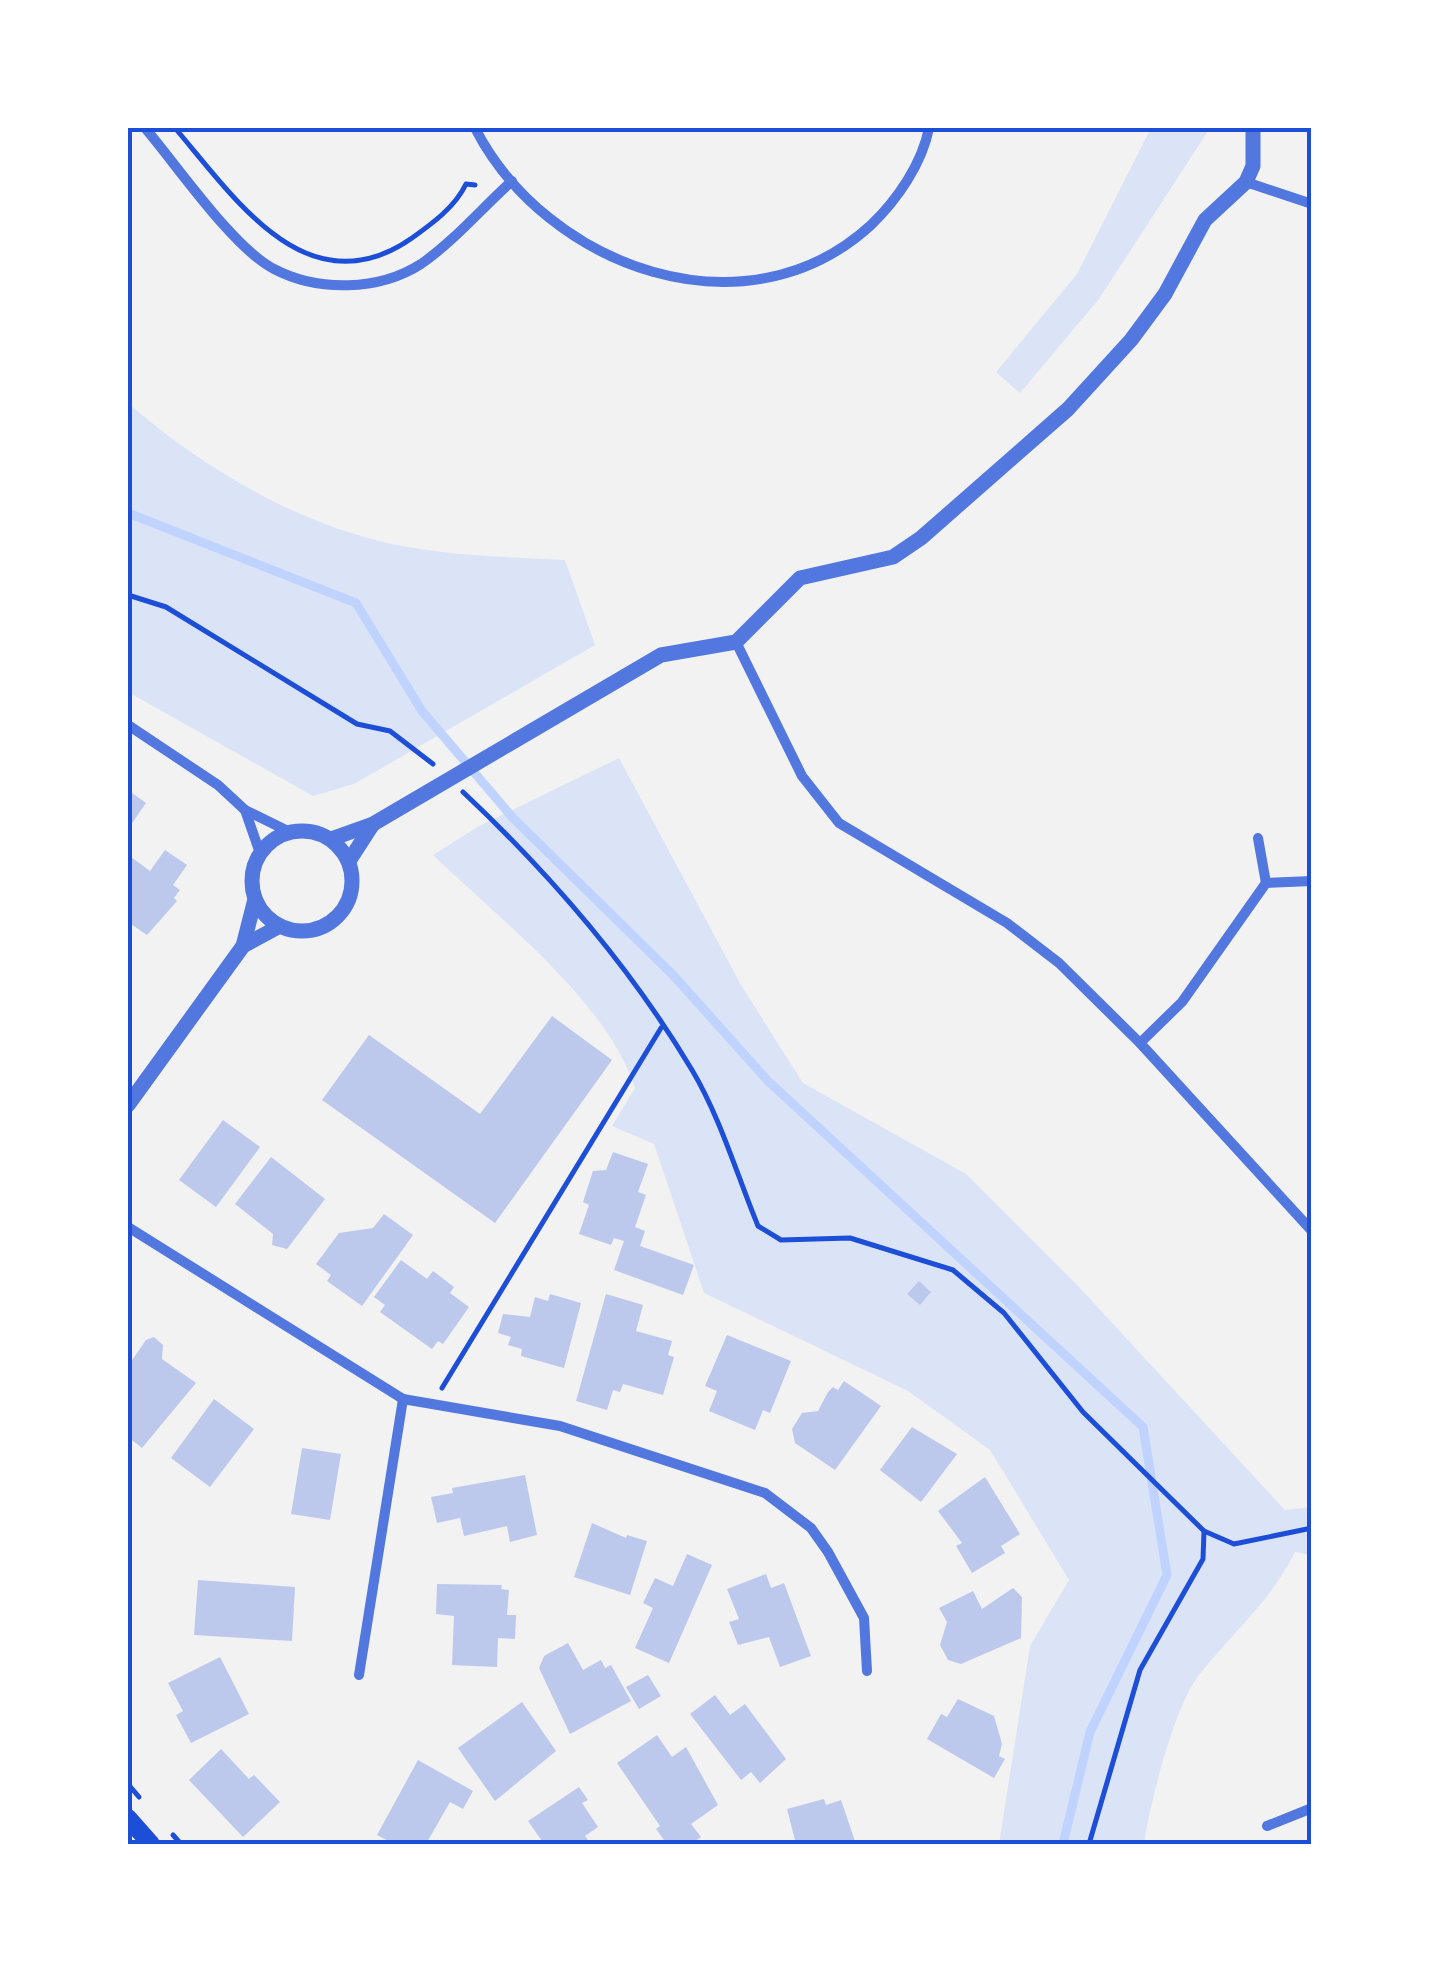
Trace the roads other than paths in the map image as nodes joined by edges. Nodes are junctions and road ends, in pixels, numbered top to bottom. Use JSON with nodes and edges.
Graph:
{"nodes":[{"id":1,"x":144,"y":128,"type":"edge"},
{"id":2,"x":475,"y":128,"type":"edge"},
{"id":3,"x":929,"y":128,"type":"edge"},
{"id":4,"x":1252,"y":128,"type":"edge"},
{"id":5,"x":512,"y":181,"type":"junction"},
{"id":6,"x":1246,"y":182,"type":"junction"},
{"id":7,"x":1312,"y":204,"type":"edge"},
{"id":8,"x":736,"y":642,"type":"junction"},
{"id":9,"x":128,"y":725,"type":"edge"},
{"id":10,"x":245,"y":810,"type":"junction"},
{"id":11,"x":373,"y":824,"type":"junction"},
{"id":12,"x":290,"y":832,"type":"junction"},
{"id":13,"x":1258,"y":838,"type":"dead end"},
{"id":14,"x":331,"y":839,"type":"junction"},
{"id":15,"x":260,"y":853,"type":"junction"},
{"id":16,"x":349,"y":861,"type":"junction"},
{"id":17,"x":1312,"y":881,"type":"edge"},
{"id":18,"x":1266,"y":883,"type":"junction"},
{"id":19,"x":255,"y":898,"type":"junction"},
{"id":20,"x":280,"y":926,"type":"junction"},
{"id":21,"x":244,"y":946,"type":"junction"},
{"id":22,"x":1140,"y":1043,"type":"junction"},
{"id":23,"x":128,"y":1104,"type":"edge"},
{"id":24,"x":128,"y":1227,"type":"edge"},
{"id":25,"x":1312,"y":1231,"type":"edge"},
{"id":26,"x":403,"y":1400,"type":"junction"},
{"id":27,"x":867,"y":1670,"type":"dead end"},
{"id":28,"x":359,"y":1675,"type":"dead end"},
{"id":29,"x":1312,"y":1808,"type":"edge"},
{"id":30,"x":128,"y":1818,"type":"edge"},
{"id":31,"x":1267,"y":1826,"type":"dead end"},
{"id":32,"x":151,"y":1844,"type":"edge"}],
"edges":[{"from":1,"to":5,"type":"street"},
{"from":2,"to":5,"type":"street"},
{"from":3,"to":5,"type":"street"},
{"from":4,"to":6,"type":"street"},
{"from":6,"to":7,"type":"street"},
{"from":6,"to":8,"type":"street"},
{"from":8,"to":11,"type":"street"},
{"from":8,"to":22,"type":"street"},
{"from":9,"to":10,"type":"street"},
{"from":10,"to":12,"type":"street"},
{"from":10,"to":15,"type":"street"},
{"from":11,"to":14,"type":"street"},
{"from":11,"to":16,"type":"street"},
{"from":12,"to":14,"type":"street"},
{"from":12,"to":15,"type":"street"},
{"from":13,"to":18,"type":"street"},
{"from":14,"to":16,"type":"street"},
{"from":15,"to":19,"type":"street"},
{"from":16,"to":20,"type":"street"},
{"from":17,"to":18,"type":"street"},
{"from":18,"to":22,"type":"street"},
{"from":19,"to":20,"type":"street"},
{"from":19,"to":21,"type":"street"},
{"from":20,"to":21,"type":"street"},
{"from":21,"to":23,"type":"street"},
{"from":22,"to":25,"type":"street"},
{"from":24,"to":26,"type":"street"},
{"from":26,"to":27,"type":"street"},
{"from":26,"to":28,"type":"street"},
{"from":29,"to":31,"type":"street"},
{"from":30,"to":32,"type":"main road"}]}
